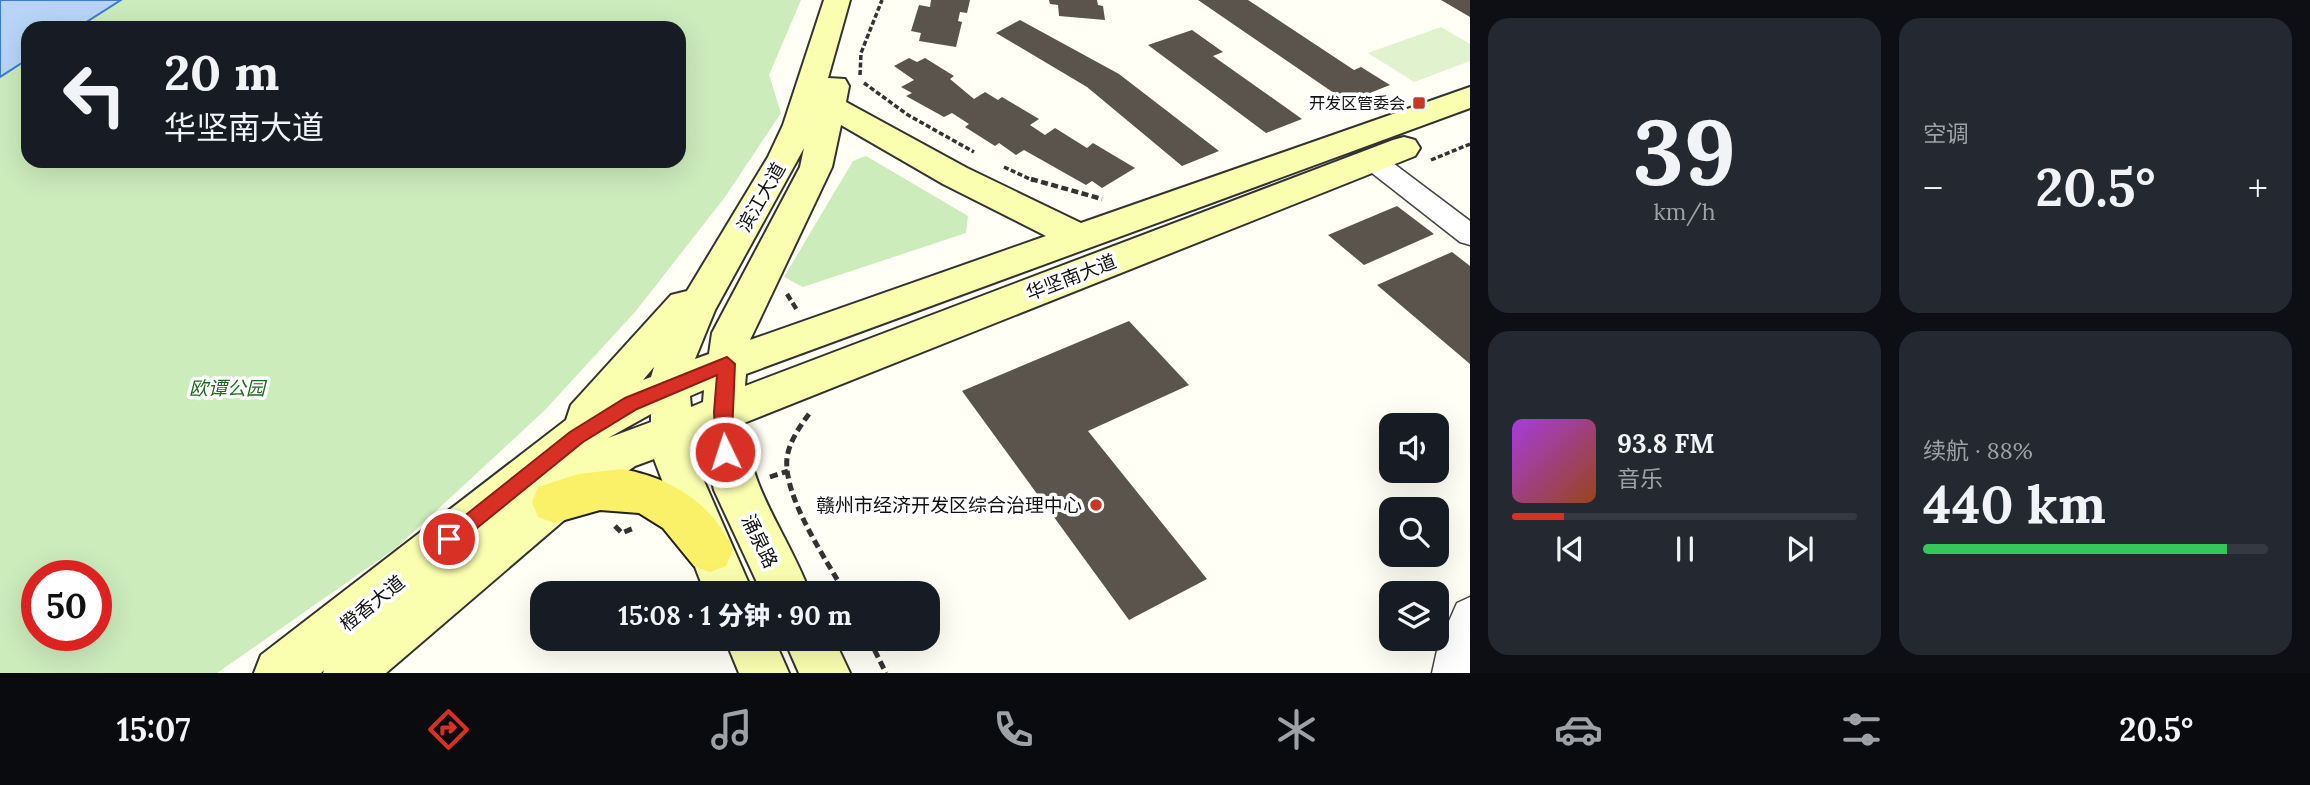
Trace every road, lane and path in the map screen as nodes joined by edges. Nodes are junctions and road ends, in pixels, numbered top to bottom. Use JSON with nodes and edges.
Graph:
{"nodes":[{"id":1,"x":837,"y":0,"type":"edge"},
{"id":2,"x":858,"y":0,"type":"edge"},
{"id":3,"x":882,"y":0,"type":"edge"},
{"id":4,"x":1470,"y":97,"type":"edge"},
{"id":5,"x":830,"y":106,"type":"junction"},
{"id":6,"x":1470,"y":122,"type":"edge"},
{"id":7,"x":1470,"y":144,"type":"edge"},
{"id":8,"x":979,"y":155,"type":"dead end"},
{"id":9,"x":1001,"y":165,"type":"dead end"},
{"id":10,"x":1382,"y":168,"type":"junction"},
{"id":11,"x":1105,"y":200,"type":"dead end"},
{"id":12,"x":746,"y":222,"type":"junction"},
{"id":13,"x":1470,"y":235,"type":"edge"},
{"id":14,"x":1081,"y":238,"type":"junction"},
{"id":15,"x":727,"y":364,"type":"junction"},
{"id":16,"x":669,"y":386,"type":"junction"},
{"id":17,"x":811,"y":411,"type":"dead end"},
{"id":18,"x":722,"y":412,"type":"junction"},
{"id":19,"x":672,"y":430,"type":"junction"},
{"id":20,"x":560,"y":447,"type":"junction"},
{"id":21,"x":554,"y":502,"type":"junction"},
{"id":22,"x":710,"y":550,"type":"junction"},
{"id":23,"x":724,"y":581,"type":"edge"},
{"id":24,"x":780,"y":581,"type":"edge"},
{"id":25,"x":839,"y":581,"type":"edge"},
{"id":26,"x":1470,"y":616,"type":"edge"},
{"id":27,"x":754,"y":651,"type":"edge"},
{"id":28,"x":814,"y":651,"type":"edge"},
{"id":29,"x":875,"y":651,"type":"edge"},
{"id":30,"x":279,"y":673,"type":"edge"},
{"id":31,"x":348,"y":673,"type":"edge"},
{"id":32,"x":764,"y":673,"type":"edge"},
{"id":33,"x":824,"y":673,"type":"edge"},
{"id":34,"x":886,"y":673,"type":"edge"},
{"id":35,"x":1451,"y":673,"type":"edge"}],
"edges":[{"from":1,"to":12,"type":"main road","name":"滨江大道"},
{"from":2,"to":5,"type":"main road","name":"滨江大道"},
{"from":3,"to":8,"type":"path"},
{"from":4,"to":14,"type":"main road","name":"华坚南大道"},
{"from":5,"to":14,"type":"main road"},
{"from":5,"to":15,"type":"main road","name":"滨江大道"},
{"from":6,"to":10,"type":"main road","name":"华坚南大道"},
{"from":7,"to":10,"type":"path"},
{"from":9,"to":11,"type":"path"},
{"from":10,"to":13,"type":"street"},
{"from":10,"to":18,"type":"main road","name":"华坚南大道"},
{"from":12,"to":16,"type":"main road","name":"滨江大道"},
{"from":12,"to":20,"type":"main road"},
{"from":14,"to":15,"type":"main road","name":"华坚南大道"},
{"from":15,"to":16,"type":"main road","name":"华坚南大道"},
{"from":15,"to":18,"type":"main road","name":"涌泉路"},
{"from":16,"to":19,"type":"main road"},
{"from":16,"to":20,"type":"main road","name":"橙香大道"},
{"from":17,"to":25,"type":"path"},
{"from":18,"to":19,"type":"main road","name":"华坚南大道"},
{"from":18,"to":24,"type":"main road","name":"涌泉路"},
{"from":19,"to":21,"type":"main road","name":"橙香大道"},
{"from":19,"to":22,"type":"main road"},
{"from":20,"to":30,"type":"main road","name":"橙香大道"},
{"from":21,"to":22,"type":"main road"},
{"from":21,"to":31,"type":"main road","name":"橙香大道"},
{"from":22,"to":23,"type":"main road"},
{"from":26,"to":35,"type":"street"},
{"from":27,"to":32,"type":"main road"},
{"from":28,"to":33,"type":"main road"},
{"from":29,"to":34,"type":"path"}]}
